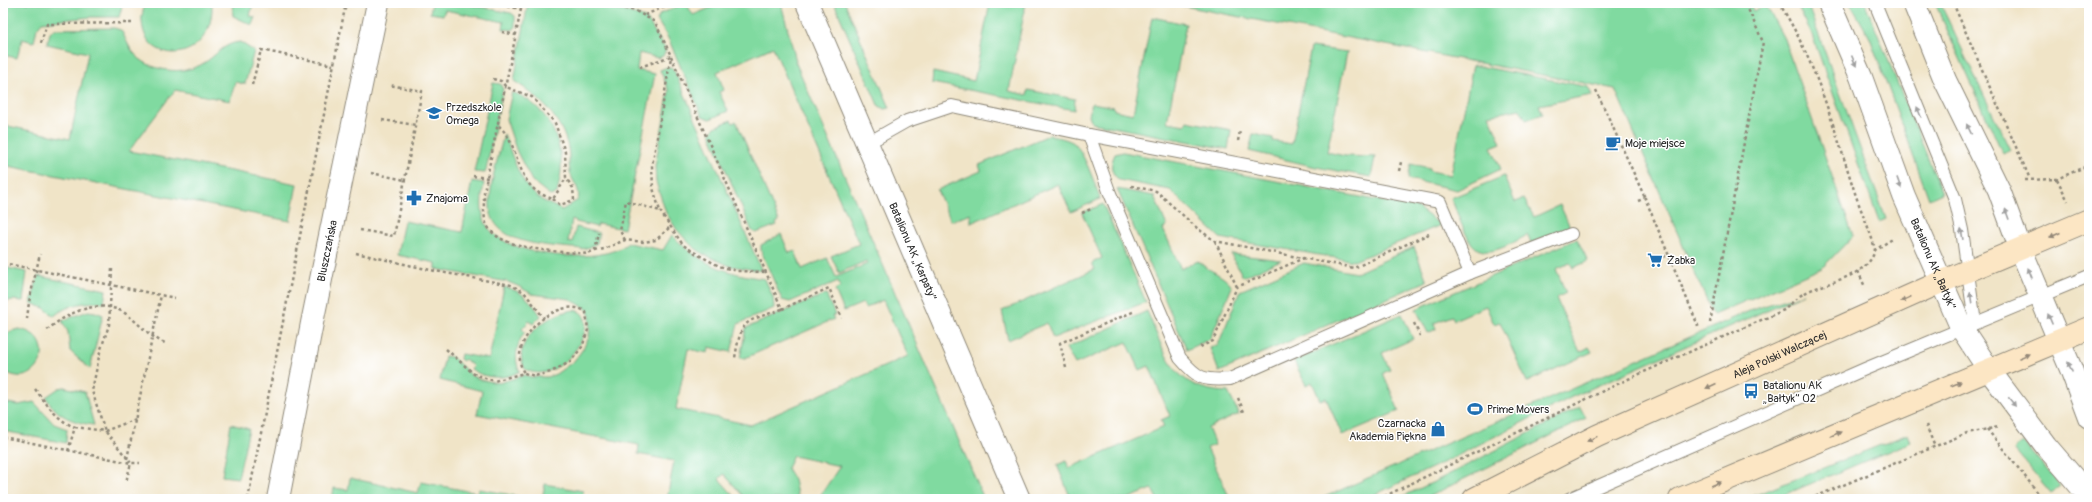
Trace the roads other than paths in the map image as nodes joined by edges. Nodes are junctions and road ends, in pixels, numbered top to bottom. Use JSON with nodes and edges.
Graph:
{"nodes":[{"id":1,"x":378,"y":3,"type":"edge"},
{"id":2,"x":807,"y":3,"type":"edge"},
{"id":3,"x":1829,"y":3,"type":"edge"},
{"id":4,"x":1875,"y":3,"type":"edge"},
{"id":5,"x":1914,"y":3,"type":"edge"},
{"id":6,"x":1088,"y":135,"type":"junction"},
{"id":7,"x":868,"y":143,"type":"junction"},
{"id":8,"x":2089,"y":220,"type":"edge"},
{"id":9,"x":1571,"y":234,"type":"dead end"},
{"id":10,"x":2021,"y":250,"type":"junction"},
{"id":11,"x":1968,"y":272,"type":"junction"},
{"id":12,"x":1470,"y":273,"type":"junction"},
{"id":13,"x":2089,"y":276,"type":"edge"},
{"id":14,"x":1942,"y":282,"type":"junction"},
{"id":15,"x":2040,"y":296,"type":"junction"},
{"id":16,"x":1968,"y":326,"type":"junction"},
{"id":17,"x":2089,"y":328,"type":"edge"},
{"id":18,"x":2059,"y":342,"type":"junction"},
{"id":19,"x":1989,"y":370,"type":"junction"},
{"id":20,"x":2089,"y":417,"type":"edge"},
{"id":21,"x":2089,"y":496,"type":"edge"},
{"id":22,"x":278,"y":499,"type":"edge"},
{"id":23,"x":1019,"y":499,"type":"edge"},
{"id":24,"x":1474,"y":499,"type":"edge"},
{"id":25,"x":1569,"y":499,"type":"edge"},
{"id":26,"x":1680,"y":499,"type":"edge"}],
"edges":[{"from":1,"to":22,"type":"street","name":"Bluszczańska"},
{"from":2,"to":7,"type":"street","name":"Batalionu AK „Karpaty”"},
{"from":3,"to":14,"type":"street","name":"Batalionu AK „Bałtyk”","one_way":true},
{"from":11,"to":4,"type":"lane","one_way":true},
{"from":10,"to":5,"type":"street","one_way":true},
{"from":6,"to":7,"type":"lane"},
{"from":6,"to":12,"type":"lane"},
{"from":6,"to":12,"type":"lane"},
{"from":7,"to":23,"type":"street","name":"Batalionu AK „Karpaty”"},
{"from":8,"to":10,"type":"main road","name":"Aleja Polski Walczącej","one_way":true},
{"from":9,"to":12,"type":"lane"},
{"from":10,"to":11,"type":"main road","name":"Aleja Polski Walczącej"},
{"from":15,"to":10,"type":"street","one_way":true},
{"from":11,"to":14,"type":"main road","name":"Aleja Polski Walczącej"},
{"from":16,"to":11,"type":"lane","one_way":true},
{"from":13,"to":15,"type":"lane"},
{"from":14,"to":16,"type":"street","name":"Batalionu AK „Bałtyk”"},
{"from":14,"to":24,"type":"main road","name":"Aleja Polski Walczącej","one_way":true},
{"from":15,"to":16,"type":"lane"},
{"from":18,"to":15,"type":"street","one_way":true},
{"from":16,"to":19,"type":"street","name":"Batalionu AK „Bałtyk”"},
{"from":16,"to":25,"type":"lane"},
{"from":17,"to":18,"type":"main road"},
{"from":19,"to":18,"type":"main road","one_way":true},
{"from":20,"to":18,"type":"street","one_way":true},
{"from":19,"to":21,"type":"street","name":"Batalionu AK „Bałtyk”","one_way":true},
{"from":26,"to":19,"type":"main road","one_way":true}]}
